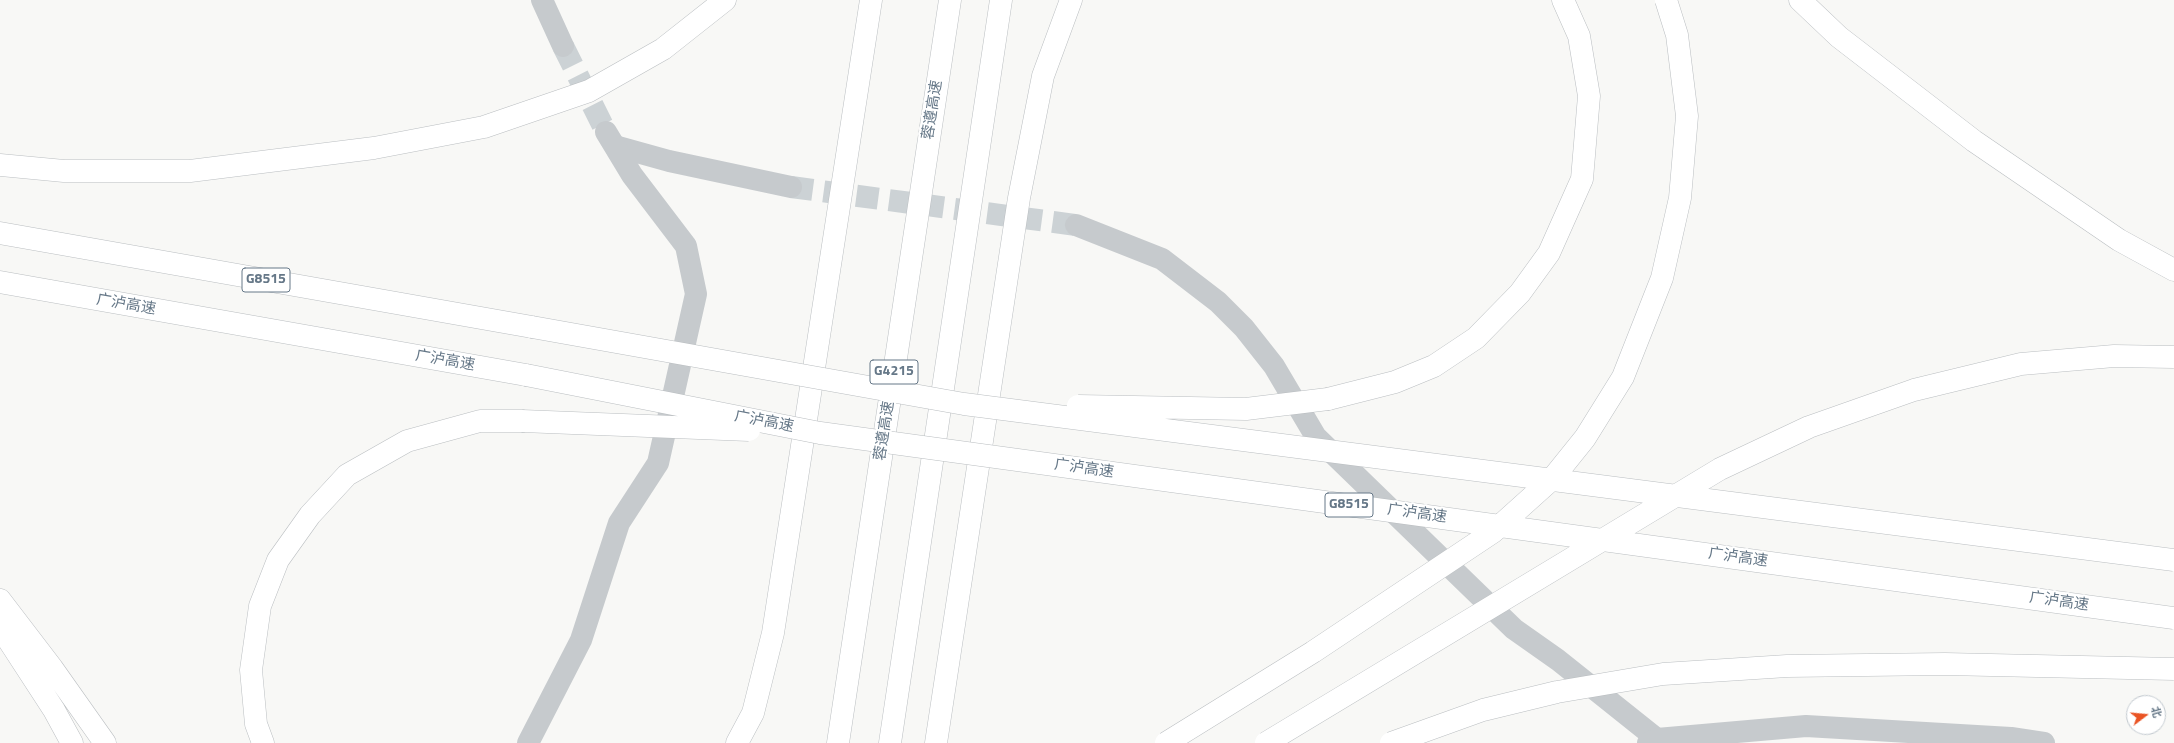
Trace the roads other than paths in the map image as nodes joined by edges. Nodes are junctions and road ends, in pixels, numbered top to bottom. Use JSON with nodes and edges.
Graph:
{"nodes":[{"id":1,"x":542,"y":0,"type":"edge"},
{"id":2,"x":725,"y":0,"type":"edge"},
{"id":3,"x":871,"y":0,"type":"edge"},
{"id":4,"x":950,"y":0,"type":"edge"},
{"id":5,"x":1001,"y":0,"type":"edge"},
{"id":6,"x":1070,"y":0,"type":"edge"},
{"id":7,"x":1563,"y":0,"type":"edge"},
{"id":8,"x":1666,"y":0,"type":"edge"},
{"id":9,"x":1800,"y":0,"type":"edge"},
{"id":10,"x":563,"y":46,"type":"tunnel mouth"},
{"id":11,"x":0,"y":165,"type":"edge"},
{"id":12,"x":791,"y":186,"type":"tunnel mouth"},
{"id":13,"x":1076,"y":225,"type":"tunnel mouth"},
{"id":14,"x":0,"y":233,"type":"edge"},
{"id":15,"x":2174,"y":270,"type":"edge"},
{"id":16,"x":0,"y":282,"type":"edge"},
{"id":17,"x":2174,"y":357,"type":"edge"},
{"id":18,"x":964,"y":404,"type":"junction"},
{"id":19,"x":820,"y":433,"type":"junction"},
{"id":20,"x":2174,"y":560,"type":"edge"},
{"id":21,"x":0,"y":600,"type":"edge"},
{"id":22,"x":2174,"y":618,"type":"edge"},
{"id":23,"x":0,"y":627,"type":"edge"},
{"id":24,"x":2174,"y":669,"type":"edge"},
{"id":25,"x":1653,"y":741,"type":"edge"},
{"id":26,"x":72,"y":743,"type":"edge"},
{"id":27,"x":105,"y":743,"type":"edge"},
{"id":28,"x":263,"y":743,"type":"edge"},
{"id":29,"x":528,"y":743,"type":"edge"},
{"id":30,"x":737,"y":743,"type":"edge"},
{"id":31,"x":838,"y":743,"type":"edge"},
{"id":32,"x":890,"y":743,"type":"edge"},
{"id":33,"x":936,"y":743,"type":"edge"},
{"id":34,"x":1166,"y":743,"type":"edge"},
{"id":35,"x":1266,"y":743,"type":"edge"},
{"id":36,"x":1391,"y":743,"type":"edge"},
{"id":37,"x":2044,"y":743,"type":"edge"}],
"edges":[{"from":1,"to":10,"type":"street"},
{"from":2,"to":11,"type":"highway"},
{"from":3,"to":30,"type":"highway"},
{"from":4,"to":31,"type":"highway","name":"蓉遵高速","number":"G4215"},
{"from":5,"to":32,"type":"highway"},
{"from":6,"to":33,"type":"highway"},
{"from":7,"to":18,"type":"highway","bridge":true},
{"from":8,"to":34,"type":"highway","bridge":true},
{"from":9,"to":15,"type":"highway"},
{"from":12,"to":29,"type":"street"},
{"from":13,"to":25,"type":"street"},
{"from":14,"to":18,"type":"highway","number":"G8515","bridge":true},
{"from":16,"to":19,"type":"highway","name":"广泸高速","number":"G8515","bridge":true},
{"from":17,"to":35,"type":"highway","bridge":true},
{"from":18,"to":20,"type":"highway","number":"G8515","bridge":true},
{"from":19,"to":22,"type":"highway","name":"广泸高速","number":"G8515","bridge":true},
{"from":19,"to":28,"type":"highway","bridge":true},
{"from":21,"to":27,"type":"highway"},
{"from":23,"to":26,"type":"highway"},
{"from":24,"to":36,"type":"highway","bridge":true},
{"from":25,"to":37,"type":"street"}]}
